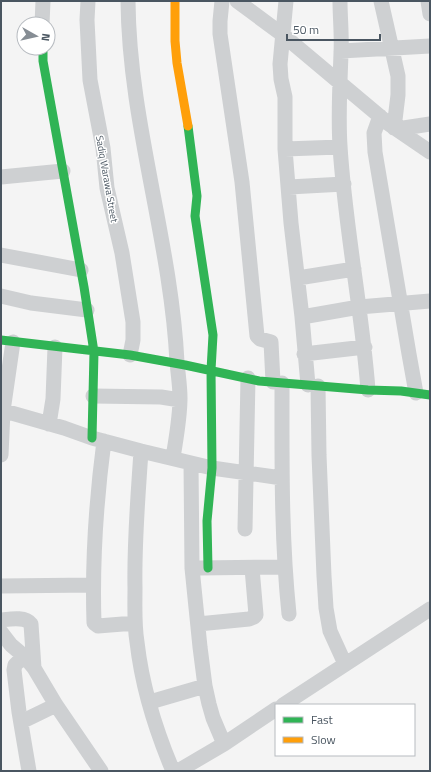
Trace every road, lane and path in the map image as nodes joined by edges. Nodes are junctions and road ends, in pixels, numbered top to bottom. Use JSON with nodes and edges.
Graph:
{"nodes":[{"id":1,"x":43,"y":1,"type":"edge"},
{"id":2,"x":88,"y":1,"type":"edge"},
{"id":3,"x":128,"y":1,"type":"edge"},
{"id":4,"x":175,"y":1,"type":"edge"},
{"id":5,"x":222,"y":1,"type":"edge"},
{"id":6,"x":237,"y":1,"type":"edge"},
{"id":7,"x":286,"y":1,"type":"edge"},
{"id":8,"x":340,"y":1,"type":"edge"},
{"id":9,"x":381,"y":1,"type":"edge"},
{"id":10,"x":428,"y":1,"type":"edge"},
{"id":11,"x":430,"y":14,"type":"edge"},
{"id":12,"x":42,"y":16,"type":"edge"},
{"id":13,"x":284,"y":35,"type":"junction"},
{"id":14,"x":430,"y":46,"type":"edge"},
{"id":15,"x":392,"y":48,"type":"junction"},
{"id":16,"x":341,"y":52,"type":"junction"},
{"id":17,"x":44,"y":56,"type":"edge"},
{"id":18,"x":340,"y":82,"type":"junction"},
{"id":19,"x":380,"y":116,"type":"junction"},
{"id":20,"x":430,"y":124,"type":"edge"},
{"id":21,"x":395,"y":128,"type":"junction"},
{"id":22,"x":340,"y":147,"type":"junction"},
{"id":23,"x":286,"y":149,"type":"junction"},
{"id":24,"x":430,"y":152,"type":"edge"},
{"id":25,"x":63,"y":171,"type":"junction"},
{"id":26,"x":1,"y":177,"type":"edge"},
{"id":27,"x":344,"y":184,"type":"junction"},
{"id":28,"x":290,"y":187,"type":"junction"},
{"id":29,"x":1,"y":255,"type":"edge"},
{"id":30,"x":354,"y":269,"type":"junction"},
{"id":31,"x":81,"y":270,"type":"junction"},
{"id":32,"x":298,"y":278,"type":"junction"},
{"id":33,"x":1,"y":296,"type":"edge"},
{"id":34,"x":430,"y":301,"type":"edge"},
{"id":35,"x":401,"y":304,"type":"junction"},
{"id":36,"x":359,"y":307,"type":"junction"},
{"id":37,"x":87,"y":310,"type":"junction"},
{"id":38,"x":302,"y":317,"type":"junction"},
{"id":39,"x":7,"y":341,"type":"edge"},
{"id":40,"x":55,"y":347,"type":"junction"},
{"id":41,"x":365,"y":347,"type":"junction"},
{"id":42,"x":94,"y":352,"type":"junction"},
{"id":43,"x":304,"y":354,"type":"junction"},
{"id":44,"x":130,"y":355,"type":"junction"},
{"id":45,"x":178,"y":363,"type":"junction"},
{"id":46,"x":212,"y":370,"type":"junction"},
{"id":47,"x":248,"y":378,"type":"junction"},
{"id":48,"x":277,"y":383,"type":"junction"},
{"id":49,"x":313,"y":386,"type":"junction"},
{"id":50,"x":368,"y":390,"type":"junction"},
{"id":51,"x":423,"y":394,"type":"edge"},
{"id":52,"x":93,"y":396,"type":"junction"},
{"id":53,"x":180,"y":400,"type":"junction"},
{"id":54,"x":2,"y":410,"type":"edge"},
{"id":55,"x":49,"y":424,"type":"junction"},
{"id":56,"x":1,"y":438,"type":"edge"},
{"id":57,"x":98,"y":440,"type":"junction"},
{"id":58,"x":141,"y":451,"type":"junction"},
{"id":59,"x":1,"y":455,"type":"edge"},
{"id":60,"x":173,"y":458,"type":"junction"},
{"id":61,"x":192,"y":463,"type":"junction"},
{"id":62,"x":212,"y":468,"type":"junction"},
{"id":63,"x":247,"y":473,"type":"junction"},
{"id":64,"x":282,"y":478,"type":"junction"},
{"id":65,"x":246,"y":529,"type":"dead end"},
{"id":66,"x":285,"y":566,"type":"junction"},
{"id":67,"x":192,"y":568,"type":"junction"},
{"id":68,"x":208,"y":568,"type":"junction"},
{"id":69,"x":252,"y":568,"type":"junction"},
{"id":70,"x":93,"y":585,"type":"junction"},
{"id":71,"x":1,"y":586,"type":"edge"},
{"id":72,"x":430,"y":608,"type":"edge"},
{"id":73,"x":289,"y":614,"type":"dead end"},
{"id":74,"x":1,"y":620,"type":"edge"},
{"id":75,"x":135,"y":623,"type":"junction"},
{"id":76,"x":198,"y":624,"type":"junction"},
{"id":77,"x":1,"y":632,"type":"edge"},
{"id":78,"x":24,"y":656,"type":"junction"},
{"id":79,"x":345,"y":664,"type":"junction"},
{"id":80,"x":34,"y":668,"type":"junction"},
{"id":81,"x":205,"y":686,"type":"junction"},
{"id":82,"x":150,"y":702,"type":"junction"},
{"id":83,"x":285,"y":704,"type":"edge"},
{"id":84,"x":56,"y":705,"type":"junction"},
{"id":85,"x":275,"y":710,"type":"edge"},
{"id":86,"x":21,"y":722,"type":"junction"},
{"id":87,"x":224,"y":744,"type":"junction"},
{"id":88,"x":197,"y":766,"type":"edge"},
{"id":89,"x":29,"y":771,"type":"edge"},
{"id":90,"x":101,"y":771,"type":"edge"},
{"id":91,"x":173,"y":771,"type":"edge"},
{"id":92,"x":178,"y":771,"type":"edge"}],
"edges":[{"from":1,"to":12,"type":"street"},
{"from":2,"to":44,"type":"street","name":"Sadiq Warawa Street"},
{"from":3,"to":45,"type":"street"},
{"from":4,"to":46,"type":"street"},
{"from":5,"to":48,"type":"street"},
{"from":6,"to":13,"type":"street"},
{"from":7,"to":13,"type":"street"},
{"from":8,"to":16,"type":"street"},
{"from":9,"to":15,"type":"street"},
{"from":10,"to":11,"type":"street"},
{"from":13,"to":18,"type":"street"},
{"from":13,"to":23,"type":"street"},
{"from":14,"to":15,"type":"street"},
{"from":15,"to":16,"type":"street"},
{"from":15,"to":21,"type":"street"},
{"from":16,"to":18,"type":"street"},
{"from":17,"to":25,"type":"street"},
{"from":18,"to":19,"type":"street"},
{"from":18,"to":22,"type":"street"},
{"from":19,"to":21,"type":"street"},
{"from":19,"to":35,"type":"street"},
{"from":20,"to":21,"type":"street"},
{"from":21,"to":24,"type":"street"},
{"from":22,"to":23,"type":"street"},
{"from":22,"to":27,"type":"street"},
{"from":23,"to":28,"type":"street"},
{"from":25,"to":26,"type":"street"},
{"from":25,"to":31,"type":"street"},
{"from":27,"to":28,"type":"street"},
{"from":27,"to":30,"type":"street"},
{"from":28,"to":32,"type":"street"},
{"from":29,"to":31,"type":"street"},
{"from":30,"to":32,"type":"street"},
{"from":30,"to":36,"type":"street"},
{"from":31,"to":37,"type":"street"},
{"from":32,"to":38,"type":"street"},
{"from":33,"to":37,"type":"street"},
{"from":34,"to":35,"type":"street"},
{"from":35,"to":36,"type":"street"},
{"from":35,"to":51,"type":"street"},
{"from":36,"to":38,"type":"street"},
{"from":36,"to":41,"type":"street"},
{"from":37,"to":42,"type":"street"},
{"from":38,"to":43,"type":"street"},
{"from":39,"to":40,"type":"street"},
{"from":39,"to":54,"type":"street"},
{"from":40,"to":42,"type":"street"},
{"from":40,"to":55,"type":"street"},
{"from":41,"to":43,"type":"street"},
{"from":41,"to":50,"type":"street"},
{"from":42,"to":44,"type":"street"},
{"from":42,"to":52,"type":"street"},
{"from":43,"to":49,"type":"street"},
{"from":44,"to":45,"type":"street"},
{"from":45,"to":46,"type":"street"},
{"from":45,"to":53,"type":"street"},
{"from":46,"to":47,"type":"street"},
{"from":46,"to":62,"type":"street"},
{"from":47,"to":48,"type":"street"},
{"from":47,"to":63,"type":"street"},
{"from":48,"to":49,"type":"street"},
{"from":48,"to":64,"type":"street"},
{"from":49,"to":50,"type":"street"},
{"from":49,"to":79,"type":"street"},
{"from":50,"to":51,"type":"street"},
{"from":52,"to":53,"type":"street"},
{"from":52,"to":57,"type":"street"},
{"from":53,"to":60,"type":"street"},
{"from":54,"to":55,"type":"street"},
{"from":54,"to":56,"type":"street"},
{"from":55,"to":57,"type":"street"},
{"from":56,"to":59,"type":"street"},
{"from":57,"to":58,"type":"street"},
{"from":57,"to":70,"type":"street"},
{"from":58,"to":60,"type":"street"},
{"from":58,"to":75,"type":"street"},
{"from":60,"to":61,"type":"street"},
{"from":61,"to":62,"type":"street"},
{"from":61,"to":67,"type":"street"},
{"from":62,"to":63,"type":"street"},
{"from":62,"to":68,"type":"street"},
{"from":63,"to":64,"type":"street"},
{"from":63,"to":65,"type":"street"},
{"from":64,"to":66,"type":"street"},
{"from":66,"to":69,"type":"street"},
{"from":66,"to":73,"type":"street"},
{"from":67,"to":68,"type":"street"},
{"from":67,"to":76,"type":"street"},
{"from":68,"to":69,"type":"street"},
{"from":69,"to":76,"type":"street"},
{"from":70,"to":71,"type":"street"},
{"from":70,"to":75,"type":"street"},
{"from":72,"to":79,"type":"street"},
{"from":74,"to":80,"type":"street"},
{"from":75,"to":82,"type":"street"},
{"from":76,"to":81,"type":"street"},
{"from":77,"to":78,"type":"street"},
{"from":78,"to":80,"type":"street"},
{"from":78,"to":86,"type":"street"},
{"from":79,"to":83,"type":"street"},
{"from":80,"to":84,"type":"street"},
{"from":81,"to":82,"type":"street"},
{"from":81,"to":87,"type":"street"},
{"from":82,"to":91,"type":"street"},
{"from":84,"to":86,"type":"street"},
{"from":84,"to":90,"type":"street"},
{"from":85,"to":87,"type":"street"},
{"from":86,"to":89,"type":"street"},
{"from":87,"to":88,"type":"street"},
{"from":88,"to":92,"type":"street"}]}
